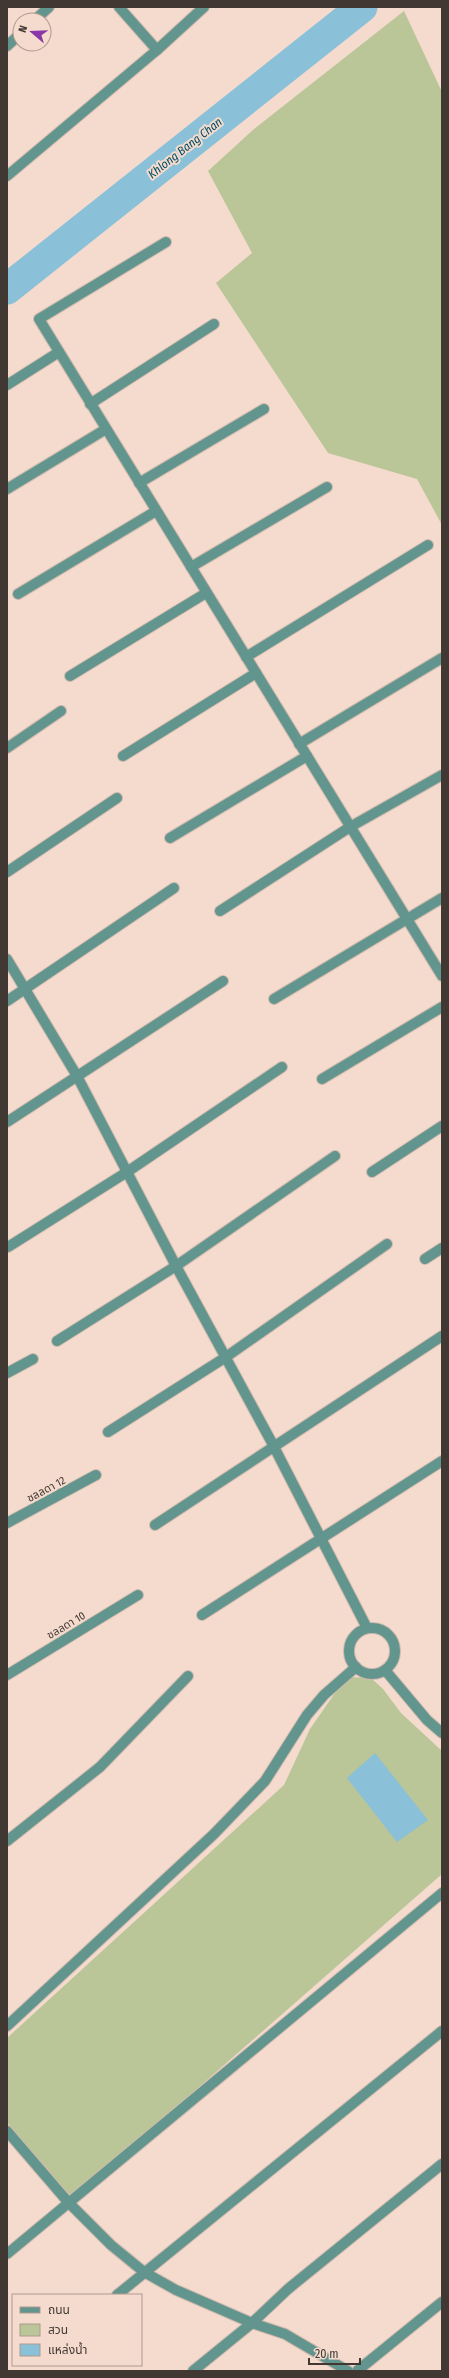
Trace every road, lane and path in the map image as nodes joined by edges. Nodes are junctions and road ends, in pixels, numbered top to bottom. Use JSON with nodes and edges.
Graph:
{"nodes":[{"id":1,"x":120,"y":7,"type":"edge"},
{"id":2,"x":204,"y":7,"type":"edge"},
{"id":3,"x":157,"y":50,"type":"junction"},
{"id":4,"x":7,"y":176,"type":"edge"},
{"id":5,"x":166,"y":242,"type":"dead end"},
{"id":6,"x":214,"y":324,"type":"dead end"},
{"id":7,"x":59,"y":352,"type":"junction"},
{"id":8,"x":7,"y":385,"type":"edge"},
{"id":9,"x":90,"y":404,"type":"junction"},
{"id":10,"x":264,"y":409,"type":"dead end"},
{"id":11,"x":106,"y":429,"type":"junction"},
{"id":12,"x":139,"y":483,"type":"junction"},
{"id":13,"x":326,"y":487,"type":"dead end"},
{"id":14,"x":7,"y":489,"type":"edge"},
{"id":15,"x":156,"y":511,"type":"junction"},
{"id":16,"x":428,"y":545,"type":"dead end"},
{"id":17,"x":191,"y":567,"type":"junction"},
{"id":18,"x":206,"y":593,"type":"junction"},
{"id":19,"x":18,"y":594,"type":"dead end"},
{"id":20,"x":246,"y":657,"type":"junction"},
{"id":21,"x":442,"y":658,"type":"edge"},
{"id":22,"x":256,"y":673,"type":"junction"},
{"id":23,"x":70,"y":676,"type":"dead end"},
{"id":24,"x":61,"y":711,"type":"dead end"},
{"id":25,"x":299,"y":744,"type":"junction"},
{"id":26,"x":7,"y":748,"type":"edge"},
{"id":27,"x":123,"y":756,"type":"dead end"},
{"id":28,"x":307,"y":756,"type":"junction"},
{"id":29,"x":442,"y":775,"type":"edge"},
{"id":30,"x":117,"y":798,"type":"dead end"},
{"id":31,"x":350,"y":827,"type":"junction"},
{"id":32,"x":170,"y":838,"type":"dead end"},
{"id":33,"x":7,"y":872,"type":"edge"},
{"id":34,"x":174,"y":888,"type":"dead end"},
{"id":35,"x":442,"y":898,"type":"edge"},
{"id":36,"x":220,"y":911,"type":"dead end"},
{"id":37,"x":407,"y":919,"type":"junction"},
{"id":38,"x":7,"y":958,"type":"edge"},
{"id":39,"x":442,"y":976,"type":"edge"},
{"id":40,"x":223,"y":981,"type":"dead end"},
{"id":41,"x":25,"y":990,"type":"junction"},
{"id":42,"x":274,"y":999,"type":"dead end"},
{"id":43,"x":7,"y":1001,"type":"edge"},
{"id":44,"x":442,"y":1008,"type":"edge"},
{"id":45,"x":282,"y":1067,"type":"dead end"},
{"id":46,"x":77,"y":1076,"type":"junction"},
{"id":47,"x":322,"y":1079,"type":"dead end"},
{"id":48,"x":7,"y":1122,"type":"edge"},
{"id":49,"x":442,"y":1126,"type":"edge"},
{"id":50,"x":335,"y":1156,"type":"dead end"},
{"id":51,"x":127,"y":1172,"type":"junction"},
{"id":52,"x":372,"y":1172,"type":"dead end"},
{"id":53,"x":387,"y":1244,"type":"dead end"},
{"id":54,"x":8,"y":1247,"type":"dead end"},
{"id":55,"x":442,"y":1248,"type":"edge"},
{"id":56,"x":425,"y":1259,"type":"dead end"},
{"id":57,"x":176,"y":1266,"type":"junction"},
{"id":58,"x":442,"y":1336,"type":"edge"},
{"id":59,"x":57,"y":1341,"type":"dead end"},
{"id":60,"x":226,"y":1357,"type":"junction"},
{"id":61,"x":33,"y":1359,"type":"dead end"},
{"id":62,"x":7,"y":1373,"type":"edge"},
{"id":63,"x":108,"y":1432,"type":"dead end"},
{"id":64,"x":274,"y":1448,"type":"junction"},
{"id":65,"x":442,"y":1461,"type":"edge"},
{"id":66,"x":96,"y":1475,"type":"dead end"},
{"id":67,"x":7,"y":1523,"type":"edge"},
{"id":68,"x":155,"y":1525,"type":"dead end"},
{"id":69,"x":321,"y":1539,"type":"junction"},
{"id":70,"x":138,"y":1595,"type":"dead end"},
{"id":71,"x":202,"y":1615,"type":"dead end"},
{"id":72,"x":366,"y":1628,"type":"junction"},
{"id":73,"x":356,"y":1667,"type":"junction"},
{"id":74,"x":385,"y":1670,"type":"junction"},
{"id":75,"x":7,"y":1675,"type":"edge"},
{"id":76,"x":188,"y":1676,"type":"dead end"},
{"id":77,"x":442,"y":1733,"type":"edge"},
{"id":78,"x":7,"y":1842,"type":"edge"},
{"id":79,"x":442,"y":1893,"type":"edge"},
{"id":80,"x":7,"y":2026,"type":"edge"},
{"id":81,"x":442,"y":2031,"type":"edge"},
{"id":82,"x":7,"y":2131,"type":"edge"},
{"id":83,"x":442,"y":2164,"type":"edge"},
{"id":84,"x":68,"y":2202,"type":"junction"},
{"id":85,"x":7,"y":2254,"type":"edge"},
{"id":86,"x":144,"y":2272,"type":"junction"},
{"id":87,"x":118,"y":2294,"type":"edge"},
{"id":88,"x":442,"y":2302,"type":"edge"},
{"id":89,"x":252,"y":2323,"type":"junction"},
{"id":90,"x":193,"y":2371,"type":"edge"},
{"id":91,"x":348,"y":2371,"type":"edge"},
{"id":92,"x":357,"y":2371,"type":"edge"}],
"edges":[{"from":1,"to":3,"type":"street"},
{"from":2,"to":3,"type":"street"},
{"from":3,"to":4,"type":"street"},
{"from":5,"to":7,"type":"street"},
{"from":6,"to":9,"type":"street"},
{"from":7,"to":8,"type":"street"},
{"from":7,"to":9,"type":"street"},
{"from":9,"to":11,"type":"street"},
{"from":10,"to":12,"type":"street"},
{"from":11,"to":12,"type":"street"},
{"from":11,"to":14,"type":"street"},
{"from":12,"to":15,"type":"street"},
{"from":13,"to":17,"type":"street"},
{"from":15,"to":17,"type":"street"},
{"from":15,"to":19,"type":"street"},
{"from":16,"to":20,"type":"street"},
{"from":17,"to":18,"type":"street"},
{"from":18,"to":20,"type":"street"},
{"from":18,"to":23,"type":"street"},
{"from":20,"to":22,"type":"street"},
{"from":21,"to":25,"type":"street"},
{"from":22,"to":25,"type":"street"},
{"from":22,"to":27,"type":"street"},
{"from":24,"to":26,"type":"street"},
{"from":25,"to":28,"type":"street"},
{"from":28,"to":31,"type":"street"},
{"from":28,"to":32,"type":"street"},
{"from":29,"to":31,"type":"street"},
{"from":30,"to":33,"type":"street"},
{"from":31,"to":36,"type":"street"},
{"from":31,"to":37,"type":"street"},
{"from":34,"to":41,"type":"street"},
{"from":35,"to":37,"type":"street"},
{"from":37,"to":39,"type":"street"},
{"from":37,"to":42,"type":"street"},
{"from":38,"to":41,"type":"street"},
{"from":40,"to":46,"type":"street"},
{"from":41,"to":43,"type":"street"},
{"from":41,"to":46,"type":"street"},
{"from":44,"to":47,"type":"street"},
{"from":45,"to":51,"type":"street"},
{"from":46,"to":48,"type":"street"},
{"from":46,"to":51,"type":"street"},
{"from":49,"to":52,"type":"street"},
{"from":50,"to":57,"type":"street"},
{"from":51,"to":54,"type":"street"},
{"from":51,"to":57,"type":"street"},
{"from":53,"to":60,"type":"street"},
{"from":55,"to":56,"type":"street"},
{"from":57,"to":59,"type":"street"},
{"from":57,"to":60,"type":"street"},
{"from":58,"to":64,"type":"street"},
{"from":60,"to":63,"type":"street"},
{"from":60,"to":64,"type":"street"},
{"from":61,"to":62,"type":"street"},
{"from":64,"to":68,"type":"street"},
{"from":64,"to":69,"type":"street"},
{"from":65,"to":69,"type":"street"},
{"from":66,"to":67,"type":"street","name":"ชลลดา 12"},
{"from":69,"to":71,"type":"street"},
{"from":69,"to":72,"type":"street"},
{"from":70,"to":75,"type":"street","name":"ชลลดา 10"},
{"from":72,"to":73,"type":"street"},
{"from":72,"to":74,"type":"street"},
{"from":73,"to":74,"type":"street"},
{"from":73,"to":80,"type":"street"},
{"from":74,"to":77,"type":"street"},
{"from":76,"to":78,"type":"street"},
{"from":79,"to":84,"type":"street"},
{"from":81,"to":86,"type":"street"},
{"from":82,"to":84,"type":"street"},
{"from":83,"to":89,"type":"street"},
{"from":84,"to":85,"type":"street"},
{"from":84,"to":86,"type":"street"},
{"from":86,"to":87,"type":"street"},
{"from":86,"to":89,"type":"street"},
{"from":88,"to":92,"type":"street"},
{"from":89,"to":90,"type":"street"},
{"from":89,"to":91,"type":"street"}]}
